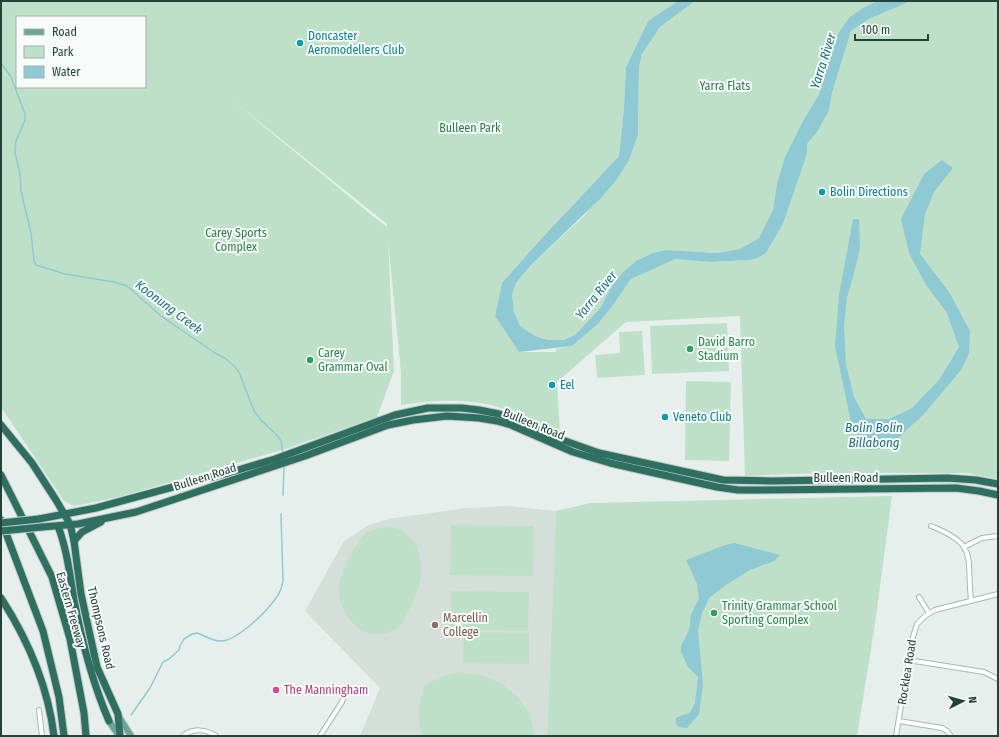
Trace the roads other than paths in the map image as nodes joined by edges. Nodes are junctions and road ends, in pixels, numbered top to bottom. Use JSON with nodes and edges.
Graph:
{"nodes":[{"id":1,"x":1,"y":425,"type":"edge"},
{"id":2,"x":304,"y":452,"type":"junction"},
{"id":3,"x":1,"y":475,"type":"edge"},
{"id":4,"x":998,"y":484,"type":"edge"},
{"id":5,"x":998,"y":496,"type":"edge"},
{"id":6,"x":65,"y":515,"type":"junction"},
{"id":7,"x":111,"y":518,"type":"junction"},
{"id":8,"x":1,"y":520,"type":"edge"},
{"id":9,"x":1,"y":523,"type":"edge"},
{"id":10,"x":70,"y":524,"type":"junction"},
{"id":11,"x":58,"y":526,"type":"junction"},
{"id":12,"x":931,"y":526,"type":"dead end"},
{"id":13,"x":1,"y":531,"type":"edge"},
{"id":14,"x":998,"y":536,"type":"edge"},
{"id":15,"x":74,"y":541,"type":"junction"},
{"id":16,"x":964,"y":547,"type":"junction"},
{"id":17,"x":998,"y":594,"type":"edge"},
{"id":18,"x":919,"y":597,"type":"dead end"},
{"id":19,"x":1,"y":599,"type":"edge"},
{"id":20,"x":971,"y":600,"type":"junction"},
{"id":21,"x":929,"y":613,"type":"junction"},
{"id":22,"x":43,"y":631,"type":"junction"},
{"id":23,"x":908,"y":660,"type":"junction"},
{"id":24,"x":998,"y":679,"type":"edge"},
{"id":25,"x":346,"y":689,"type":"dead end"},
{"id":26,"x":39,"y":710,"type":"dead end"},
{"id":27,"x":118,"y":714,"type":"junction"},
{"id":28,"x":109,"y":721,"type":"joint"},
{"id":29,"x":899,"y":721,"type":"junction"},
{"id":30,"x":42,"y":736,"type":"edge"},
{"id":31,"x":55,"y":736,"type":"edge"},
{"id":32,"x":64,"y":736,"type":"edge"},
{"id":33,"x":86,"y":736,"type":"edge"},
{"id":34,"x":120,"y":736,"type":"edge"},
{"id":35,"x":132,"y":736,"type":"edge"},
{"id":36,"x":183,"y":736,"type":"edge"},
{"id":37,"x":216,"y":736,"type":"edge"},
{"id":38,"x":320,"y":736,"type":"edge"},
{"id":39,"x":896,"y":736,"type":"edge"},
{"id":40,"x":951,"y":736,"type":"edge"}],
"edges":[{"from":1,"to":6,"type":"highway","name":"Thompsons Road"},
{"from":2,"to":4,"type":"highway","name":"Bulleen Road"},
{"from":2,"to":5,"type":"highway","name":"Bulleen Road"},
{"from":2,"to":6,"type":"highway","name":"Bulleen Road"},
{"from":2,"to":7,"type":"highway","name":"Bulleen Road"},
{"from":3,"to":33,"type":"highway","name":"Eastern Freeway"},
{"from":6,"to":9,"type":"highway","name":"Bulleen Road","bridge":true},
{"from":6,"to":10,"type":"highway","name":"Thompsons Road"},
{"from":7,"to":10,"type":"highway","name":"Bulleen Road"},
{"from":7,"to":15,"type":"highway"},
{"from":8,"to":22,"type":"highway"},
{"from":10,"to":11,"type":"highway","name":"Bulleen Road"},
{"from":10,"to":15,"type":"highway","name":"Thompsons Road"},
{"from":11,"to":13,"type":"highway","name":"Bulleen Road","bridge":true},
{"from":11,"to":28,"type":"highway","name":"Thompsons Road"},
{"from":12,"to":16,"type":"street"},
{"from":14,"to":16,"type":"street"},
{"from":15,"to":27,"type":"highway","name":"Thompsons Road"},
{"from":16,"to":20,"type":"street"},
{"from":17,"to":20,"type":"street","name":"Rocklea Road"},
{"from":18,"to":21,"type":"street"},
{"from":19,"to":31,"type":"highway"},
{"from":20,"to":21,"type":"street","name":"Rocklea Road"},
{"from":21,"to":23,"type":"street","name":"Rocklea Road"},
{"from":22,"to":31,"type":"highway"},
{"from":22,"to":32,"type":"highway"},
{"from":23,"to":24,"type":"street"},
{"from":23,"to":29,"type":"street","name":"Rocklea Road"},
{"from":25,"to":38,"type":"street"},
{"from":26,"to":30,"type":"street"},
{"from":27,"to":34,"type":"highway"},
{"from":27,"to":35,"type":"main road","name":"Thompsons Road"},
{"from":28,"to":34,"type":"main road","name":"Thompsons Road"},
{"from":29,"to":39,"type":"street","name":"Rocklea Road"},
{"from":29,"to":40,"type":"street"},
{"from":36,"to":37,"type":"street"}]}
